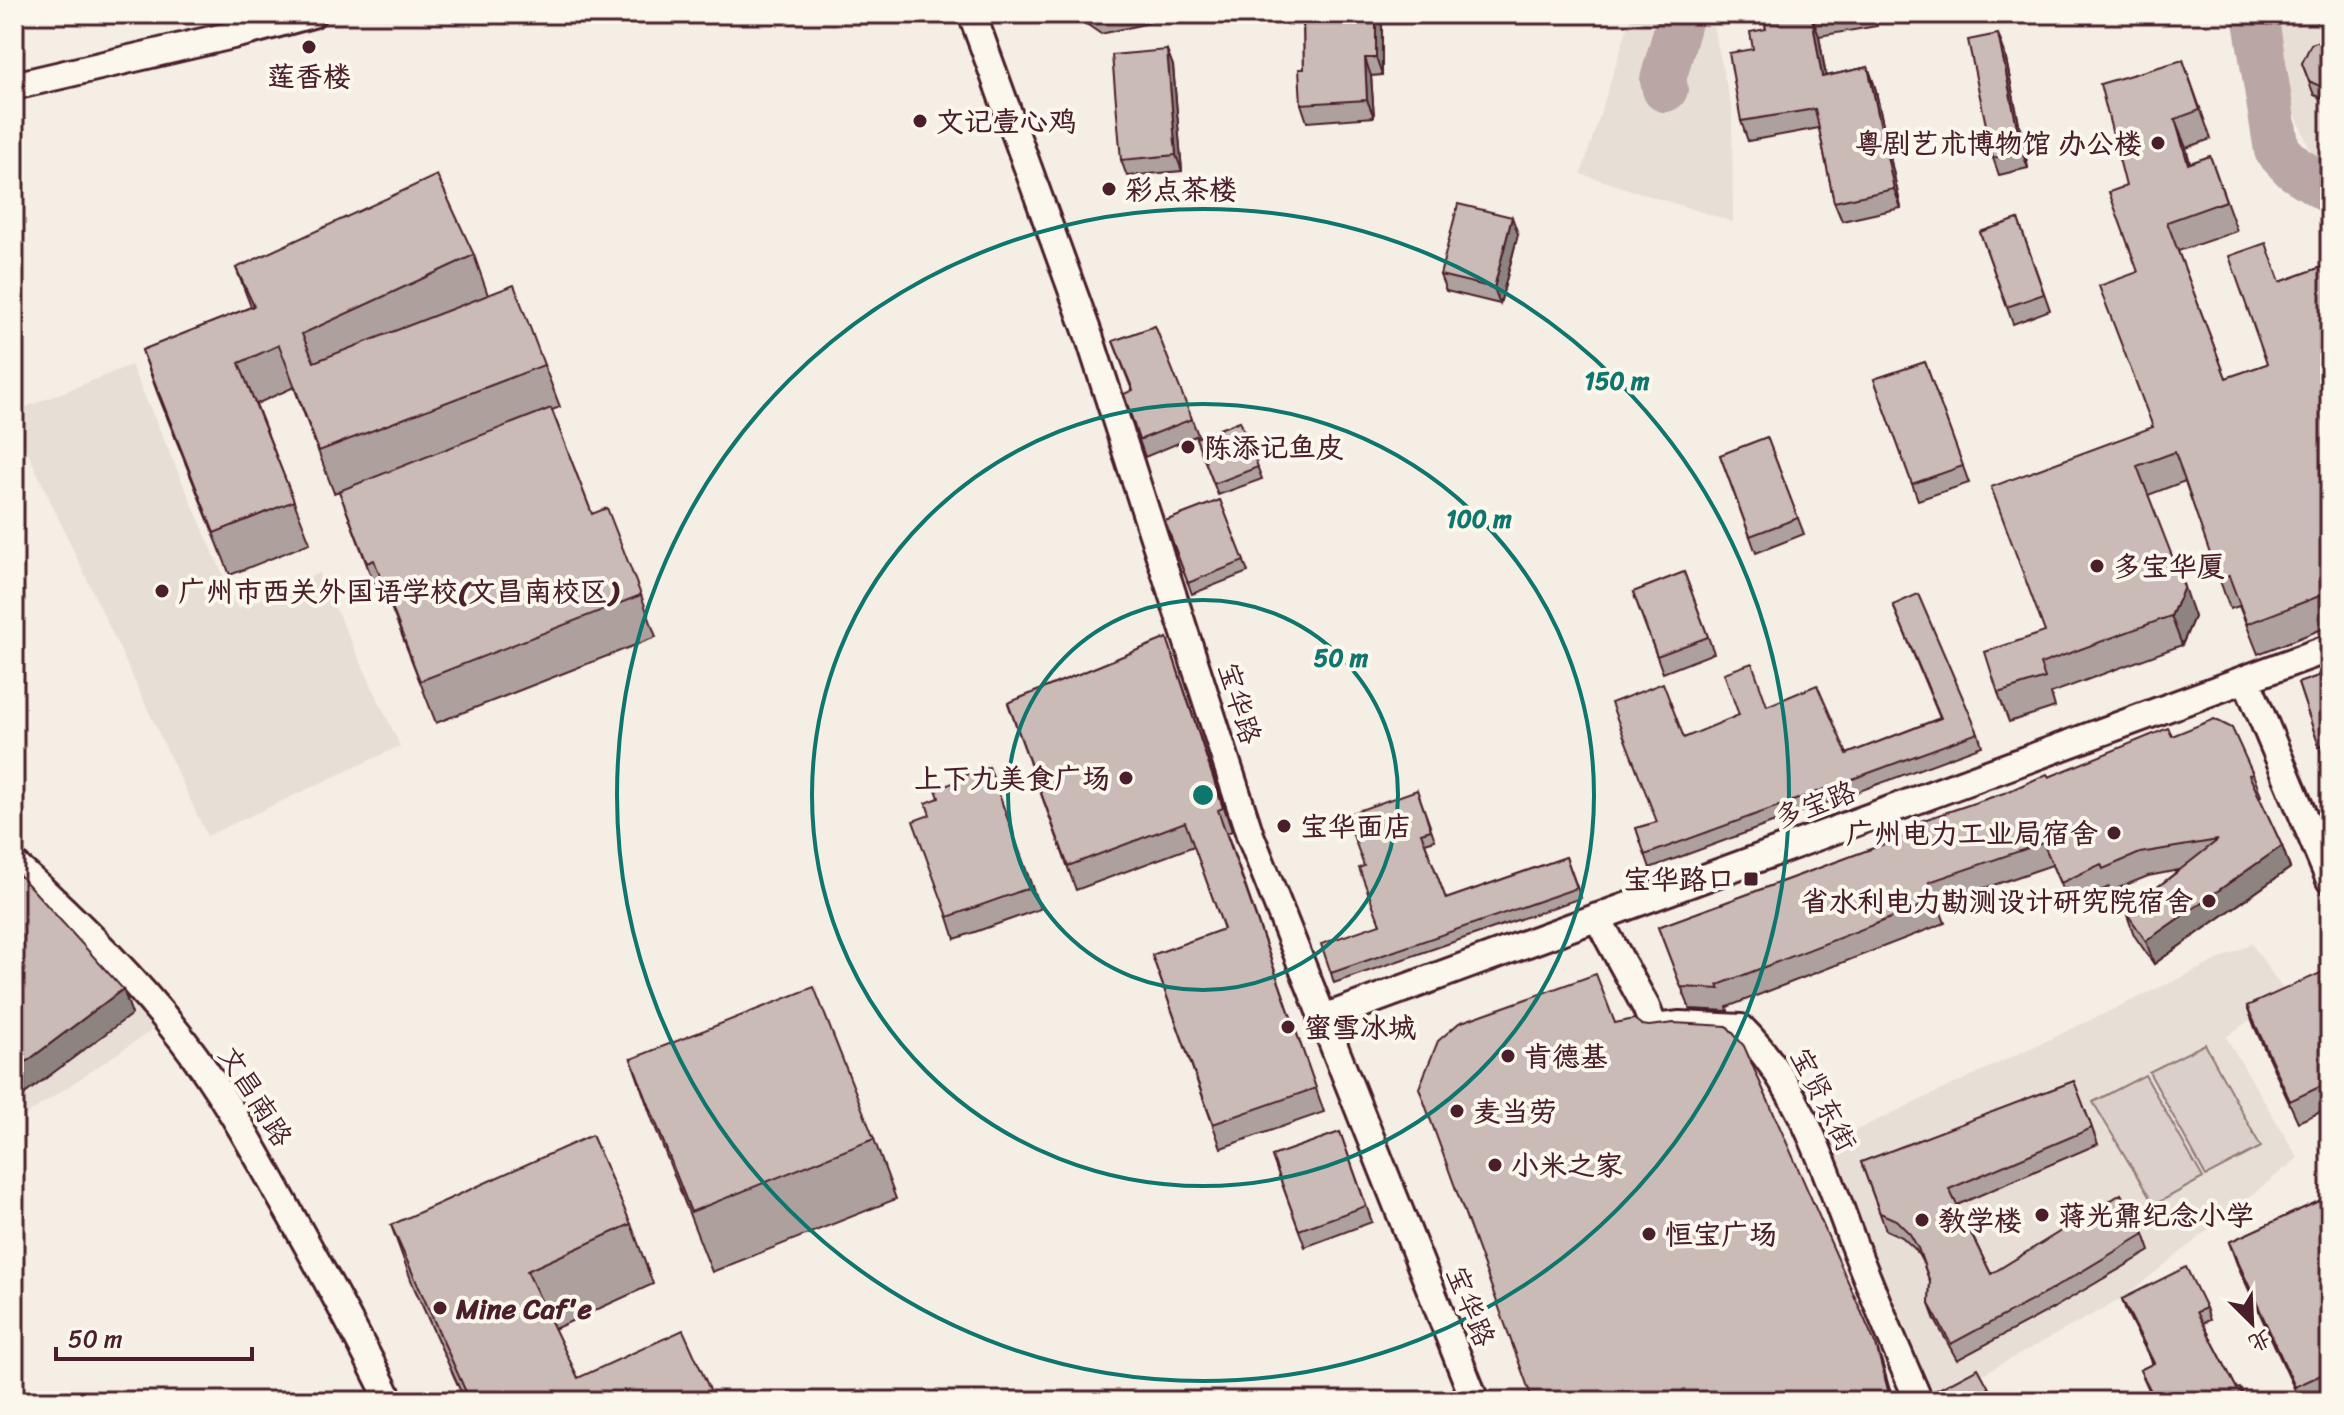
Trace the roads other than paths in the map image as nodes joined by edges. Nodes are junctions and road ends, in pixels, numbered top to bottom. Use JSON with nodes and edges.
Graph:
{"nodes":[{"id":1,"x":312,"y":14,"type":"edge"},
{"id":2,"x":972,"y":14,"type":"edge"},
{"id":3,"x":14,"y":86,"type":"edge"},
{"id":4,"x":2330,"y":648,"type":"edge"},
{"id":5,"x":2246,"y":679,"type":"junction"},
{"id":6,"x":14,"y":864,"type":"edge"},
{"id":7,"x":2330,"y":880,"type":"edge"},
{"id":8,"x":1597,"y":917,"type":"junction"},
{"id":9,"x":1321,"y":1019,"type":"junction"},
{"id":10,"x":390,"y":1401,"type":"edge"},
{"id":11,"x":1475,"y":1401,"type":"edge"},
{"id":12,"x":1919,"y":1401,"type":"edge"}],
"edges":[{"from":1,"to":3,"type":"street"},
{"from":2,"to":9,"type":"street","name":"宝华路"},
{"from":4,"to":5,"type":"street","name":"多宝路"},
{"from":5,"to":7,"type":"street"},
{"from":5,"to":8,"type":"street","name":"多宝路"},
{"from":6,"to":10,"type":"street","name":"文昌南路"},
{"from":8,"to":9,"type":"street","name":"多宝路"},
{"from":8,"to":12,"type":"street","name":"宝贤东街"},
{"from":9,"to":11,"type":"street","name":"宝华路"}]}
